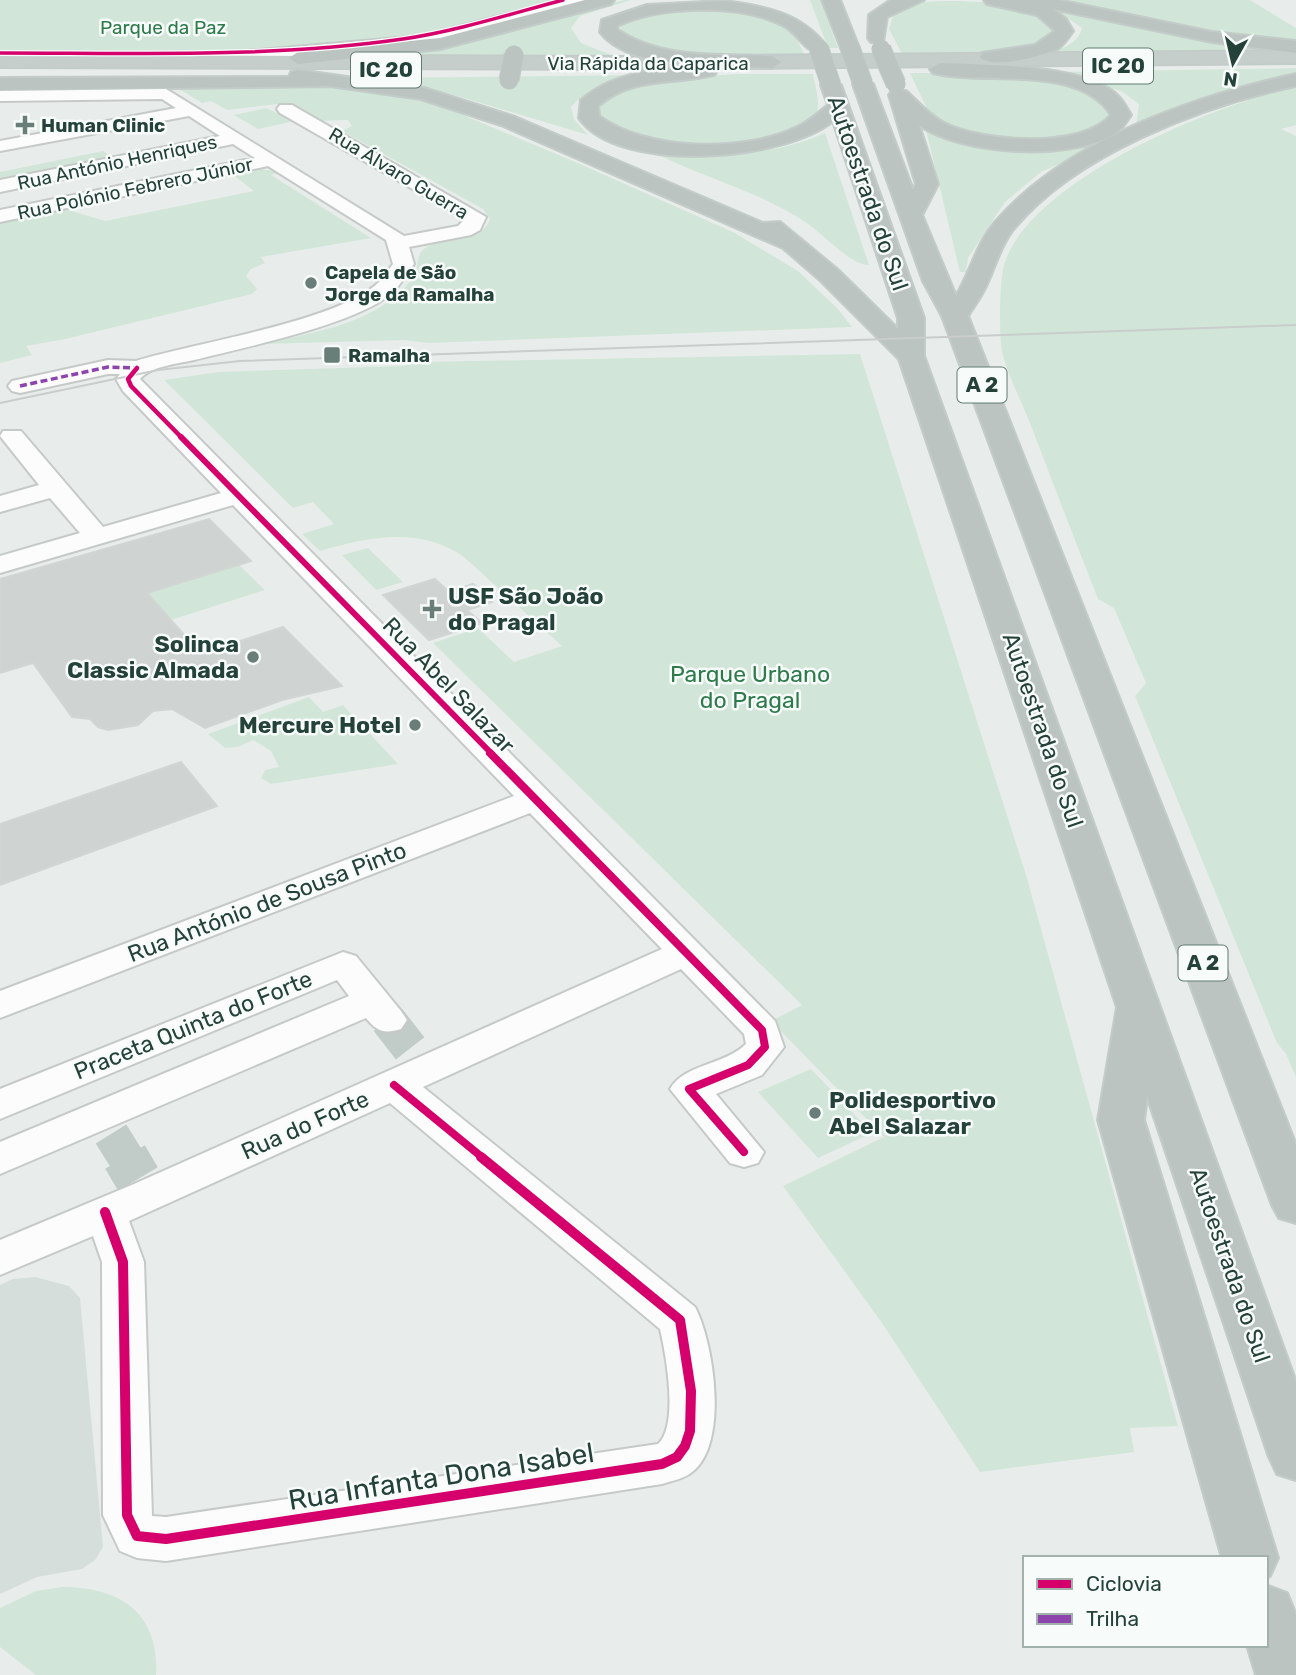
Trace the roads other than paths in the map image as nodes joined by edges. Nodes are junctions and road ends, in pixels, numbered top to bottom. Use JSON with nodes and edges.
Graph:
{"nodes":[{"id":1,"x":583,"y":0,"type":"edge"},
{"id":2,"x":605,"y":0,"type":"edge"},
{"id":3,"x":642,"y":0,"type":"edge"},
{"id":4,"x":831,"y":0,"type":"edge"},
{"id":5,"x":915,"y":0,"type":"edge"},
{"id":6,"x":993,"y":0,"type":"edge"},
{"id":7,"x":1033,"y":0,"type":"edge"},
{"id":8,"x":1047,"y":0,"type":"edge"},
{"id":9,"x":861,"y":10,"type":"dead end"},
{"id":10,"x":807,"y":12,"type":"dead end"},
{"id":11,"x":1103,"y":15,"type":"junction"},
{"id":12,"x":879,"y":43,"type":"junction"},
{"id":13,"x":1296,"y":47,"type":"edge"},
{"id":14,"x":818,"y":48,"type":"junction"},
{"id":15,"x":1296,"y":57,"type":"edge"},
{"id":16,"x":214,"y":60,"type":"junction"},
{"id":17,"x":276,"y":60,"type":"junction"},
{"id":18,"x":970,"y":60,"type":"junction"},
{"id":19,"x":0,"y":61,"type":"edge"},
{"id":20,"x":772,"y":62,"type":"junction"},
{"id":21,"x":1296,"y":64,"type":"edge"},
{"id":22,"x":465,"y":67,"type":"junction"},
{"id":23,"x":940,"y":69,"type":"junction"},
{"id":24,"x":706,"y":71,"type":"junction"},
{"id":25,"x":298,"y":76,"type":"junction"},
{"id":26,"x":2,"y":79,"type":"edge"},
{"id":27,"x":1296,"y":80,"type":"edge"},
{"id":28,"x":370,"y":85,"type":"junction"},
{"id":29,"x":897,"y":90,"type":"junction"},
{"id":30,"x":0,"y":96,"type":"edge"},
{"id":31,"x":837,"y":108,"type":"junction"},
{"id":32,"x":286,"y":109,"type":"dead end"},
{"id":33,"x":192,"y":110,"type":"junction"},
{"id":34,"x":96,"y":128,"type":"junction"},
{"id":35,"x":235,"y":138,"type":"junction"},
{"id":36,"x":0,"y":146,"type":"edge"},
{"id":37,"x":270,"y":160,"type":"junction"},
{"id":38,"x":0,"y":170,"type":"edge"},
{"id":39,"x":0,"y":186,"type":"edge"},
{"id":40,"x":912,"y":214,"type":"junction"},
{"id":41,"x":0,"y":216,"type":"edge"},
{"id":42,"x":400,"y":243,"type":"junction"},
{"id":43,"x":790,"y":243,"type":"junction"},
{"id":44,"x":955,"y":316,"type":"junction"},
{"id":45,"x":911,"y":356,"type":"junction"},
{"id":46,"x":137,"y":368,"type":"junction"},
{"id":47,"x":20,"y":386,"type":"dead end"},
{"id":48,"x":12,"y":436,"type":"dead end"},
{"id":49,"x":56,"y":488,"type":"junction"},
{"id":50,"x":238,"y":496,"type":"junction"},
{"id":51,"x":0,"y":504,"type":"edge"},
{"id":52,"x":97,"y":537,"type":"junction"},
{"id":53,"x":0,"y":565,"type":"edge"},
{"id":54,"x":534,"y":800,"type":"junction"},
{"id":55,"x":685,"y":953,"type":"junction"},
{"id":56,"x":1139,"y":1003,"type":"junction"},
{"id":57,"x":0,"y":1005,"type":"edge"},
{"id":58,"x":413,"y":1070,"type":"junction"},
{"id":59,"x":0,"y":1104,"type":"edge"},
{"id":60,"x":744,"y":1152,"type":"dead end"},
{"id":61,"x":0,"y":1159,"type":"edge"},
{"id":62,"x":1296,"y":1205,"type":"edge"},
{"id":63,"x":105,"y":1212,"type":"junction"},
{"id":64,"x":0,"y":1258,"type":"edge"},
{"id":65,"x":1296,"y":1457,"type":"edge"},
{"id":66,"x":1249,"y":1556,"type":"edge"},
{"id":67,"x":1268,"y":1618,"type":"edge"},
{"id":68,"x":1286,"y":1675,"type":"edge"}],
"edges":[{"from":1,"to":16,"type":"street"},
{"from":2,"to":17,"type":"highway"},
{"from":3,"to":43,"type":"highway","bridge":true},
{"from":4,"to":40,"type":"highway","name":"Autoestrada do Sul","number":"A 2","bridge":true},
{"from":5,"to":12,"type":"highway"},
{"from":6,"to":18,"type":"highway"},
{"from":7,"to":11,"type":"highway"},
{"from":8,"to":11,"type":"highway"},
{"from":9,"to":12,"type":"highway"},
{"from":10,"to":14,"type":"highway","name":"Autoestrada do Sul","number":"A 2"},
{"from":11,"to":13,"type":"highway"},
{"from":12,"to":29,"type":"highway","bridge":true},
{"from":14,"to":20,"type":"highway"},
{"from":14,"to":31,"type":"highway","name":"Autoestrada do Sul","number":"A 2","bridge":true},
{"from":15,"to":18,"type":"highway","name":"Via Rápida da Caparica","number":"IC 20"},
{"from":16,"to":17,"type":"highway","name":"Via Rápida da Caparica","number":"IC 20"},
{"from":16,"to":19,"type":"highway","name":"Via Rápida da Caparica","number":"IC 20"},
{"from":17,"to":22,"type":"highway","name":"Via Rápida da Caparica","number":"IC 20"},
{"from":18,"to":20,"type":"highway","name":"Via Rápida da Caparica","number":"IC 20"},
{"from":20,"to":22,"type":"highway","name":"Via Rápida da Caparica","number":"IC 20"},
{"from":21,"to":23,"type":"highway","name":"Via Rápida da Caparica","number":"IC 20"},
{"from":22,"to":24,"type":"highway","name":"Via Rápida da Caparica","number":"IC 20"},
{"from":22,"to":25,"type":"highway"},
{"from":22,"to":26,"type":"highway","name":"Via Rápida da Caparica","number":"IC 20"},
{"from":23,"to":24,"type":"highway","name":"Via Rápida da Caparica","number":"IC 20"},
{"from":23,"to":29,"type":"highway"},
{"from":24,"to":31,"type":"highway"},
{"from":25,"to":26,"type":"highway"},
{"from":25,"to":28,"type":"highway"},
{"from":26,"to":28,"type":"highway"},
{"from":27,"to":44,"type":"highway"},
{"from":28,"to":43,"type":"highway"},
{"from":29,"to":40,"type":"highway"},
{"from":30,"to":33,"type":"street"},
{"from":31,"to":45,"type":"highway","name":"Autoestrada do Sul","number":"A 2"},
{"from":32,"to":42,"type":"street","name":"Rua Álvaro Guerra"},
{"from":33,"to":34,"type":"street"},
{"from":33,"to":35,"type":"street"},
{"from":34,"to":36,"type":"street"},
{"from":34,"to":38,"type":"street","name":"Rua António Henriques"},
{"from":35,"to":37,"type":"street"},
{"from":35,"to":39,"type":"street","name":"Rua António Henriques"},
{"from":37,"to":41,"type":"street","name":"Rua Polónio Febrero Júnior"},
{"from":37,"to":42,"type":"street"},
{"from":40,"to":44,"type":"highway","name":"Autoestrada do Sul","number":"A 2"},
{"from":42,"to":46,"type":"street"},
{"from":43,"to":45,"type":"highway"},
{"from":44,"to":62,"type":"highway","name":"Autoestrada do Sul","number":"A 2"},
{"from":45,"to":56,"type":"highway","name":"Autoestrada do Sul","number":"A 2"},
{"from":46,"to":47,"type":"street"},
{"from":46,"to":50,"type":"street","name":"Rua Abel Salazar"},
{"from":48,"to":49,"type":"street"},
{"from":49,"to":51,"type":"street"},
{"from":49,"to":52,"type":"street"},
{"from":50,"to":52,"type":"street"},
{"from":50,"to":54,"type":"street","name":"Rua Abel Salazar"},
{"from":52,"to":53,"type":"street"},
{"from":54,"to":55,"type":"street","name":"Rua Abel Salazar"},
{"from":54,"to":57,"type":"street","name":"Rua António de Sousa Pinto"},
{"from":55,"to":58,"type":"street","name":"Rua do Forte"},
{"from":55,"to":60,"type":"street","name":"Rua Abel Salazar"},
{"from":56,"to":65,"type":"highway","name":"Autoestrada do Sul","number":"A 2"},
{"from":56,"to":66,"type":"highway"},
{"from":58,"to":63,"type":"street","name":"Rua do Forte"},
{"from":58,"to":63,"type":"street","name":"Rua Infanta Dona Isabel"},
{"from":59,"to":61,"type":"street","name":"Praceta Quinta do Forte"},
{"from":63,"to":64,"type":"street","name":"Rua do Forte"},
{"from":67,"to":68,"type":"highway"}]}
